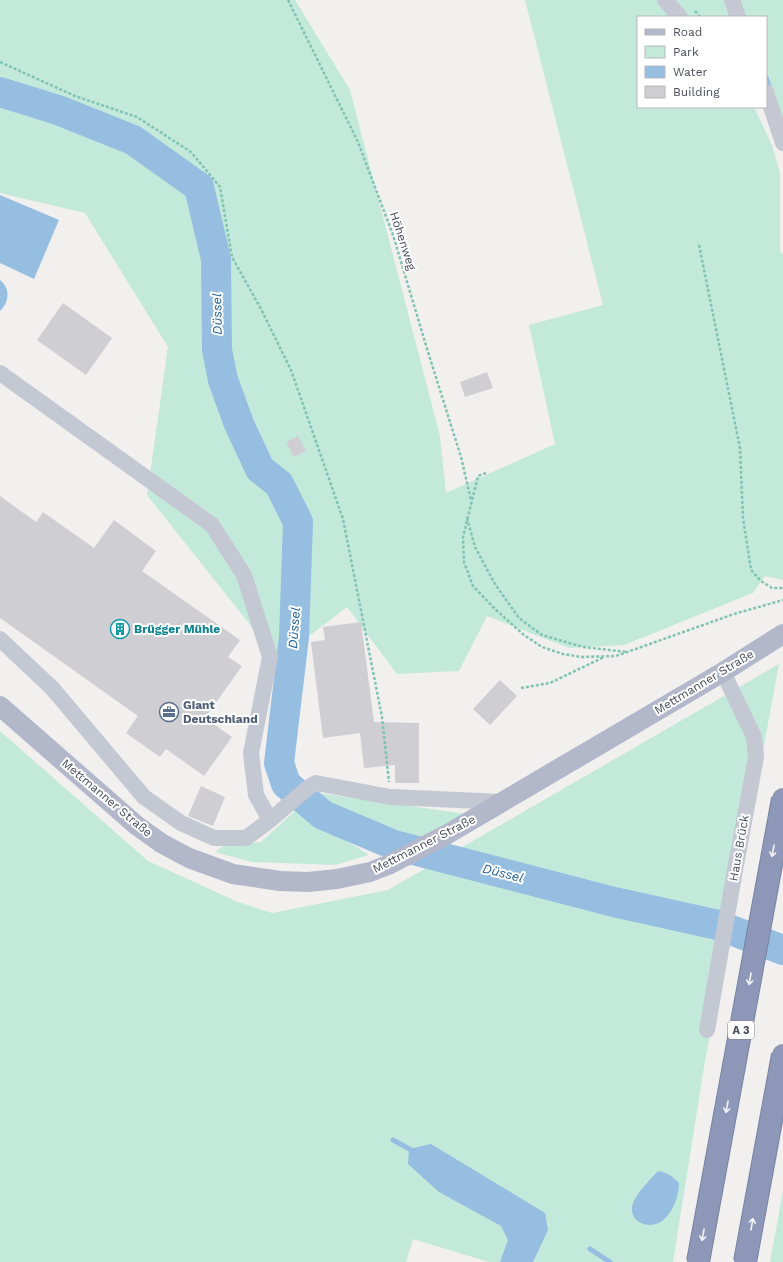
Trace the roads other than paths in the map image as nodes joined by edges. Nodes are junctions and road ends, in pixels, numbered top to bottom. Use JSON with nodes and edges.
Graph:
{"nodes":[{"id":1,"x":665,"y":0,"type":"edge"},
{"id":2,"x":732,"y":0,"type":"edge"},
{"id":3,"x":679,"y":16,"type":"edge"},
{"id":4,"x":738,"y":16,"type":"edge"},
{"id":5,"x":767,"y":96,"type":"edge"},
{"id":6,"x":783,"y":143,"type":"edge"},
{"id":7,"x":0,"y":373,"type":"edge"},
{"id":8,"x":783,"y":634,"type":"edge"},
{"id":9,"x":0,"y":639,"type":"edge"},
{"id":10,"x":723,"y":672,"type":"junction"},
{"id":11,"x":0,"y":706,"type":"edge"},
{"id":12,"x":783,"y":799,"type":"edge"},
{"id":13,"x":504,"y":802,"type":"junction"},
{"id":14,"x":270,"y":820,"type":"junction"},
{"id":15,"x":707,"y":1030,"type":"dead end"},
{"id":16,"x":783,"y":1055,"type":"edge"},
{"id":17,"x":698,"y":1262,"type":"edge"},
{"id":18,"x":745,"y":1262,"type":"edge"}],
"edges":[{"from":1,"to":3,"type":"street"},
{"from":2,"to":4,"type":"street"},
{"from":5,"to":6,"type":"street"},
{"from":7,"to":14,"type":"street"},
{"from":8,"to":10,"type":"main road","name":"Mettmanner Straße"},
{"from":9,"to":14,"type":"street"},
{"from":10,"to":13,"type":"main road","name":"Mettmanner Straße"},
{"from":10,"to":15,"type":"street","name":"Haus Brück"},
{"from":11,"to":13,"type":"main road","name":"Mettmanner Straße"},
{"from":12,"to":17,"type":"highway","number":"A 3","one_way":true,"bridge":true},
{"from":13,"to":14,"type":"street"},
{"from":18,"to":16,"type":"highway","one_way":true,"bridge":true}]}
